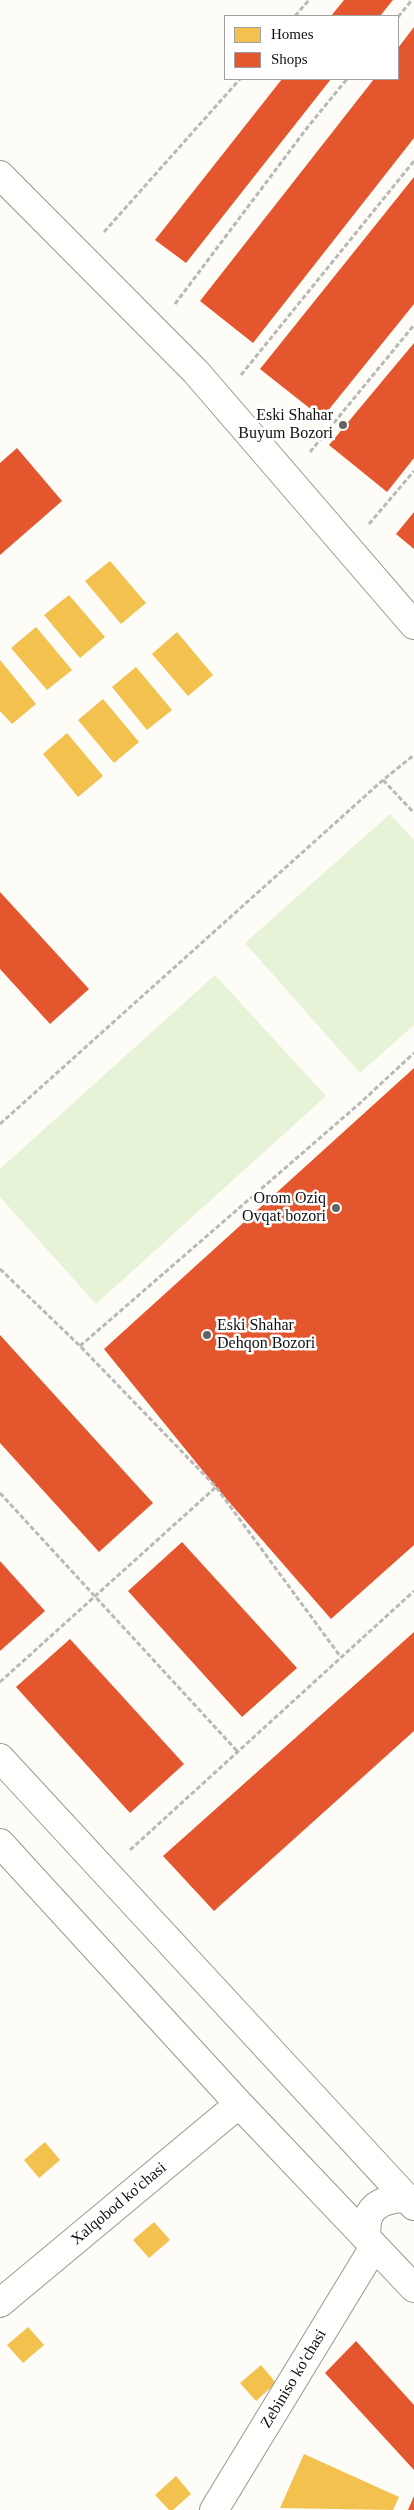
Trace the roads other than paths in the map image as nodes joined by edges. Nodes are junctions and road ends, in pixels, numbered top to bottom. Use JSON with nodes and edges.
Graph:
{"nodes":[{"id":1,"x":0,"y":175,"type":"edge"},
{"id":2,"x":414,"y":625,"type":"edge"},
{"id":3,"x":0,"y":1758,"type":"edge"},
{"id":4,"x":0,"y":1843,"type":"edge"},
{"id":5,"x":239,"y":2104,"type":"junction"},
{"id":6,"x":410,"y":2202,"type":"edge"},
{"id":7,"x":371,"y":2243,"type":"junction"},
{"id":8,"x":414,"y":2288,"type":"edge"},
{"id":9,"x":0,"y":2304,"type":"edge"},
{"id":10,"x":214,"y":2510,"type":"edge"}],
"edges":[{"from":1,"to":2,"type":"street"},
{"from":3,"to":6,"type":"street"},
{"from":4,"to":5,"type":"street"},
{"from":5,"to":7,"type":"street"},
{"from":5,"to":9,"type":"street","name":"Xalqobod ko'chasi"},
{"from":6,"to":7,"type":"street"},
{"from":7,"to":8,"type":"street"},
{"from":7,"to":10,"type":"street","name":"Zebiniso ko'chasi"}]}
